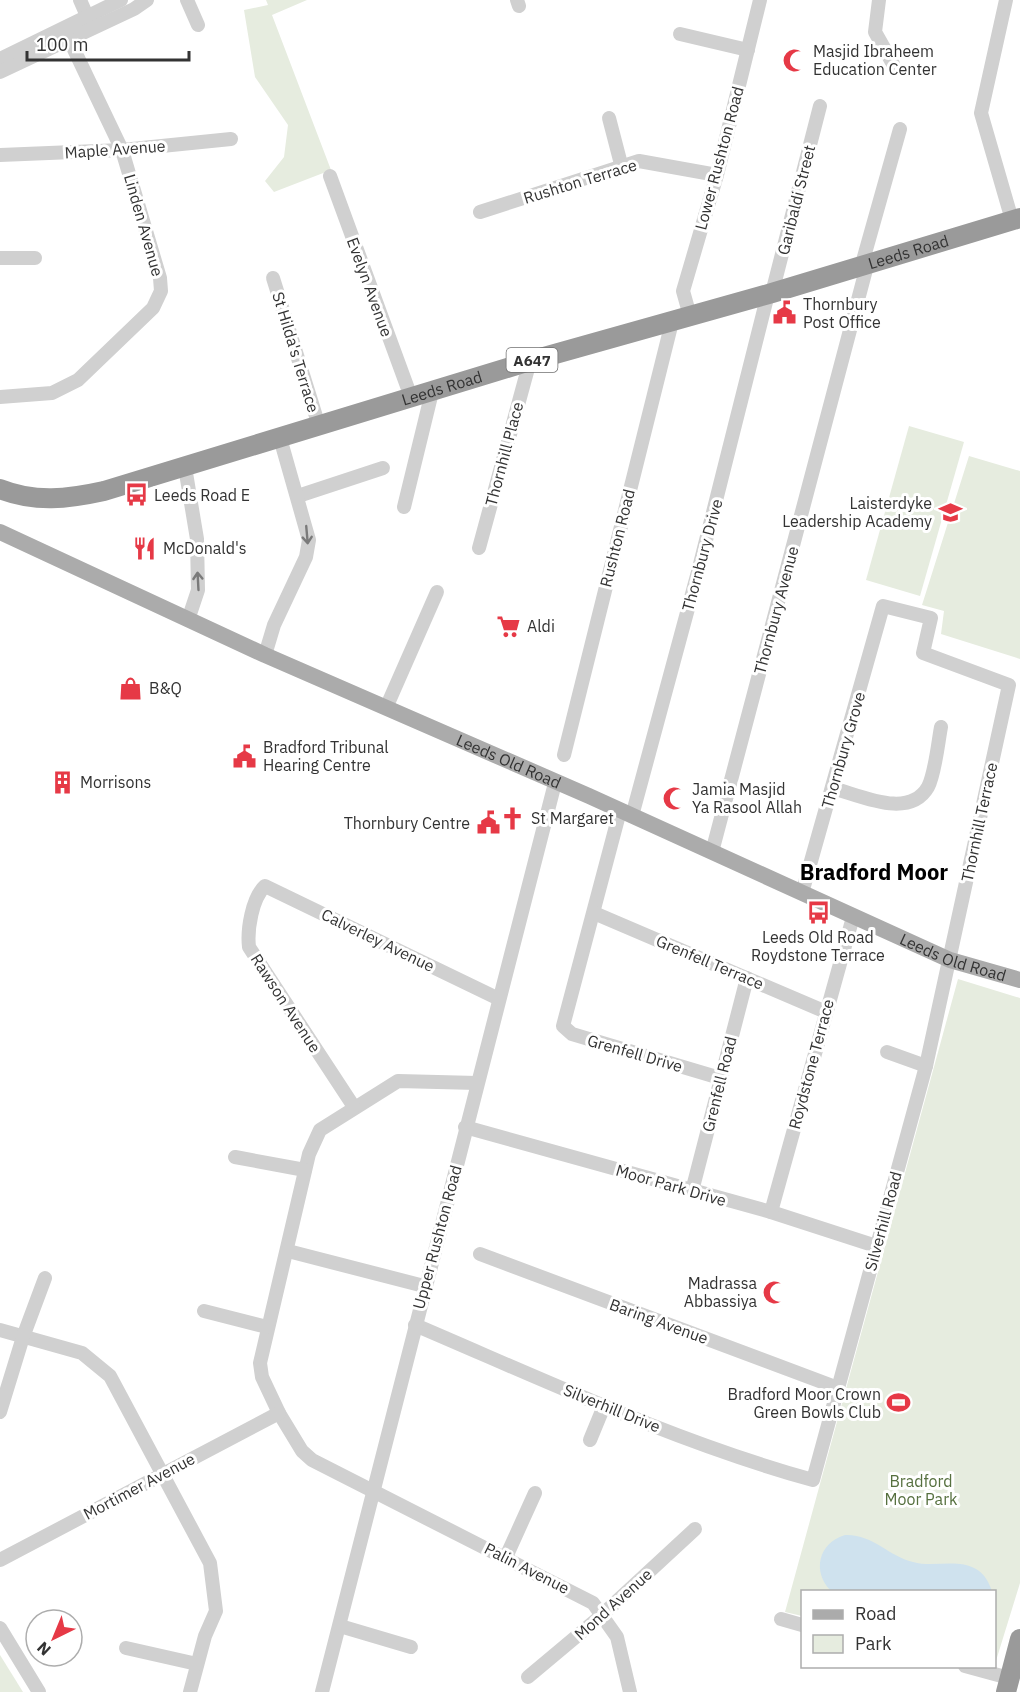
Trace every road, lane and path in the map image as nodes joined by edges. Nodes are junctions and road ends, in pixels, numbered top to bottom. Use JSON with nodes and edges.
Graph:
{"nodes":[{"id":1,"x":80,"y":0,"type":"edge"},
{"id":2,"x":121,"y":0,"type":"edge"},
{"id":3,"x":147,"y":0,"type":"edge"},
{"id":4,"x":187,"y":0,"type":"edge"},
{"id":5,"x":760,"y":0,"type":"edge"},
{"id":6,"x":879,"y":0,"type":"edge"},
{"id":7,"x":1006,"y":0,"type":"edge"},
{"id":8,"x":98,"y":5,"type":"edge"},
{"id":9,"x":87,"y":16,"type":"junction"},
{"id":10,"x":99,"y":25,"type":"junction"},
{"id":11,"x":198,"y":25,"type":"dead end"},
{"id":12,"x":680,"y":34,"type":"dead end"},
{"id":13,"x":69,"y":39,"type":"junction"},
{"id":14,"x":748,"y":50,"type":"junction"},
{"id":15,"x":0,"y":59,"type":"edge"},
{"id":16,"x":892,"y":64,"type":"dead end"},
{"id":17,"x":0,"y":72,"type":"edge"},
{"id":18,"x":820,"y":106,"type":"dead end"},
{"id":19,"x":609,"y":118,"type":"dead end"},
{"id":20,"x":900,"y":129,"type":"dead end"},
{"id":21,"x":231,"y":139,"type":"dead end"},
{"id":22,"x":122,"y":150,"type":"junction"},
{"id":23,"x":0,"y":155,"type":"edge"},
{"id":24,"x":622,"y":168,"type":"junction"},
{"id":25,"x":717,"y":175,"type":"junction"},
{"id":26,"x":330,"y":176,"type":"dead end"},
{"id":27,"x":480,"y":212,"type":"dead end"},
{"id":28,"x":1016,"y":219,"type":"edge"},
{"id":29,"x":0,"y":258,"type":"edge"},
{"id":30,"x":35,"y":258,"type":"dead end"},
{"id":31,"x":865,"y":263,"type":"junction"},
{"id":32,"x":273,"y":279,"type":"dead end"},
{"id":33,"x":770,"y":293,"type":"junction"},
{"id":34,"x":681,"y":319,"type":"junction"},
{"id":35,"x":530,"y":361,"type":"junction"},
{"id":36,"x":432,"y":392,"type":"junction"},
{"id":37,"x":0,"y":397,"type":"edge"},
{"id":38,"x":411,"y":397,"type":"junction"},
{"id":39,"x":319,"y":426,"type":"junction"},
{"id":40,"x":280,"y":438,"type":"junction"},
{"id":41,"x":185,"y":467,"type":"junction"},
{"id":42,"x":383,"y":468,"type":"dead end"},
{"id":43,"x":0,"y":489,"type":"edge"},
{"id":44,"x":298,"y":495,"type":"junction"},
{"id":45,"x":404,"y":507,"type":"dead end"},
{"id":46,"x":0,"y":532,"type":"edge"},
{"id":47,"x":479,"y":548,"type":"dead end"},
{"id":48,"x":437,"y":591,"type":"dead end"},
{"id":49,"x":883,"y":606,"type":"joint"},
{"id":50,"x":188,"y":620,"type":"junction"},
{"id":51,"x":265,"y":655,"type":"junction"},
{"id":52,"x":386,"y":708,"type":"junction"},
{"id":53,"x":941,"y":727,"type":"dead end"},
{"id":54,"x":564,"y":755,"type":"dead end"},
{"id":55,"x":555,"y":783,"type":"junction"},
{"id":56,"x":832,"y":788,"type":"junction"},
{"id":57,"x":626,"y":814,"type":"junction"},
{"id":58,"x":712,"y":852,"type":"junction"},
{"id":59,"x":258,"y":892,"type":"joint"},
{"id":60,"x":802,"y":893,"type":"junction"},
{"id":61,"x":594,"y":913,"type":"junction"},
{"id":62,"x":853,"y":916,"type":"junction"},
{"id":63,"x":950,"y":960,"type":"junction"},
{"id":64,"x":747,"y":978,"type":"junction"},
{"id":65,"x":1020,"y":980,"type":"edge"},
{"id":66,"x":499,"y":999,"type":"junction"},
{"id":67,"x":826,"y":1012,"type":"junction"},
{"id":68,"x":887,"y":1052,"type":"dead end"},
{"id":69,"x":926,"y":1066,"type":"junction"},
{"id":70,"x":720,"y":1078,"type":"junction"},
{"id":71,"x":477,"y":1083,"type":"junction"},
{"id":72,"x":354,"y":1107,"type":"junction"},
{"id":73,"x":465,"y":1127,"type":"junction"},
{"id":74,"x":235,"y":1157,"type":"dead end"},
{"id":75,"x":304,"y":1170,"type":"junction"},
{"id":76,"x":692,"y":1191,"type":"junction"},
{"id":77,"x":771,"y":1212,"type":"junction"},
{"id":78,"x":876,"y":1245,"type":"junction"},
{"id":79,"x":288,"y":1251,"type":"junction"},
{"id":80,"x":480,"y":1254,"type":"dead end"},
{"id":81,"x":45,"y":1278,"type":"dead end"},
{"id":82,"x":424,"y":1286,"type":"junction"},
{"id":83,"x":204,"y":1311,"type":"dead end"},
{"id":84,"x":415,"y":1325,"type":"junction"},
{"id":85,"x":267,"y":1328,"type":"junction"},
{"id":86,"x":0,"y":1330,"type":"edge"},
{"id":87,"x":23,"y":1337,"type":"junction"},
{"id":88,"x":838,"y":1388,"type":"junction"},
{"id":89,"x":604,"y":1406,"type":"junction"},
{"id":90,"x":0,"y":1412,"type":"edge"},
{"id":91,"x":279,"y":1413,"type":"junction"},
{"id":92,"x":590,"y":1440,"type":"dead end"},
{"id":93,"x":161,"y":1474,"type":"junction"},
{"id":94,"x":813,"y":1480,"type":"joint"},
{"id":95,"x":372,"y":1489,"type":"junction"},
{"id":96,"x":535,"y":1493,"type":"dead end"},
{"id":97,"x":695,"y":1529,"type":"dead end"},
{"id":98,"x":506,"y":1557,"type":"junction"},
{"id":99,"x":0,"y":1560,"type":"edge"},
{"id":100,"x":602,"y":1615,"type":"junction"},
{"id":101,"x":781,"y":1619,"type":"dead end"},
{"id":102,"x":801,"y":1625,"type":"edge"},
{"id":103,"x":340,"y":1626,"type":"junction"},
{"id":104,"x":0,"y":1628,"type":"edge"},
{"id":105,"x":1020,"y":1639,"type":"edge"},
{"id":106,"x":411,"y":1647,"type":"dead end"},
{"id":107,"x":126,"y":1648,"type":"dead end"},
{"id":108,"x":197,"y":1664,"type":"junction"},
{"id":109,"x":970,"y":1668,"type":"edge"},
{"id":110,"x":528,"y":1677,"type":"dead end"},
{"id":111,"x":1008,"y":1685,"type":"edge"},
{"id":112,"x":39,"y":1692,"type":"edge"},
{"id":113,"x":190,"y":1692,"type":"edge"},
{"id":114,"x":322,"y":1692,"type":"edge"},
{"id":115,"x":630,"y":1692,"type":"edge"}],
"edges":[{"from":1,"to":9,"type":"street"},
{"from":2,"to":8,"type":"street"},
{"from":3,"to":10,"type":"street"},
{"from":4,"to":11,"type":"street"},
{"from":5,"to":14,"type":"street","name":"Lower Rushton Road"},
{"from":6,"to":16,"type":"street"},
{"from":7,"to":28,"type":"street"},
{"from":8,"to":9,"type":"street"},
{"from":8,"to":10,"type":"street"},
{"from":9,"to":10,"type":"street"},
{"from":9,"to":15,"type":"street"},
{"from":10,"to":13,"type":"street"},
{"from":12,"to":14,"type":"street"},
{"from":13,"to":17,"type":"street"},
{"from":13,"to":22,"type":"street","name":"Linden Avenue"},
{"from":14,"to":25,"type":"street","name":"Lower Rushton Road"},
{"from":18,"to":33,"type":"street","name":"Garibaldi Street"},
{"from":19,"to":24,"type":"street"},
{"from":20,"to":31,"type":"street","name":"Thornbury Avenue"},
{"from":21,"to":22,"type":"street","name":"Maple Avenue"},
{"from":22,"to":23,"type":"street","name":"Maple Avenue"},
{"from":22,"to":37,"type":"street","name":"Linden Avenue"},
{"from":24,"to":25,"type":"street","name":"Rushton Terrace"},
{"from":24,"to":27,"type":"street","name":"Rushton Terrace"},
{"from":25,"to":34,"type":"street","name":"Lower Rushton Road"},
{"from":26,"to":38,"type":"street","name":"Evelyn Avenue"},
{"from":28,"to":31,"type":"highway","name":"Leeds Road","number":"A647"},
{"from":29,"to":30,"type":"street"},
{"from":31,"to":33,"type":"highway","name":"Leeds Road","number":"A647"},
{"from":31,"to":58,"type":"street","name":"Thornbury Avenue"},
{"from":32,"to":39,"type":"street","name":"St Hilda's Terrace"},
{"from":33,"to":34,"type":"highway","name":"Leeds Road","number":"A647"},
{"from":33,"to":57,"type":"street","name":"Thornbury Drive"},
{"from":34,"to":35,"type":"highway","name":"Leeds Road","number":"A647"},
{"from":34,"to":54,"type":"street","name":"Rushton Road"},
{"from":35,"to":36,"type":"highway","name":"Leeds Road","number":"A647"},
{"from":35,"to":47,"type":"street","name":"Thornhill Place"},
{"from":36,"to":38,"type":"highway","name":"Leeds Road","number":"A647"},
{"from":36,"to":45,"type":"street"},
{"from":38,"to":39,"type":"highway","name":"Leeds Road","number":"A647"},
{"from":39,"to":40,"type":"highway","name":"Leeds Road","number":"A647"},
{"from":40,"to":41,"type":"highway","name":"Leeds Road","number":"A647"},
{"from":40,"to":44,"type":"street"},
{"from":41,"to":43,"type":"highway","name":"Leeds Road","number":"A647"},
{"from":50,"to":41,"type":"street","one_way":true},
{"from":42,"to":44,"type":"street"},
{"from":44,"to":51,"type":"street","one_way":true},
{"from":46,"to":50,"type":"main road","name":"Leeds Old Road"},
{"from":48,"to":52,"type":"street"},
{"from":49,"to":56,"type":"street","name":"Thornbury Grove"},
{"from":49,"to":63,"type":"street","name":"Thornhill Terrace"},
{"from":50,"to":51,"type":"main road","name":"Leeds Old Road"},
{"from":51,"to":52,"type":"main road","name":"Leeds Old Road"},
{"from":52,"to":55,"type":"main road","name":"Leeds Old Road"},
{"from":53,"to":56,"type":"street"},
{"from":55,"to":57,"type":"main road","name":"Leeds Old Road"},
{"from":55,"to":66,"type":"street","name":"Upper Rushton Road"},
{"from":56,"to":60,"type":"street","name":"Thornbury Grove"},
{"from":57,"to":58,"type":"main road","name":"Leeds Old Road"},
{"from":57,"to":61,"type":"street","name":"Thornbury Drive"},
{"from":58,"to":60,"type":"main road","name":"Leeds Old Road"},
{"from":59,"to":66,"type":"street","name":"Calverley Avenue"},
{"from":59,"to":72,"type":"street","name":"Rawson Avenue"},
{"from":60,"to":62,"type":"main road","name":"Leeds Old Road"},
{"from":61,"to":64,"type":"street","name":"Grenfell Terrace"},
{"from":61,"to":70,"type":"street","name":"Grenfell Drive"},
{"from":62,"to":63,"type":"main road","name":"Leeds Old Road"},
{"from":62,"to":67,"type":"street","name":"Roydstone Terrace"},
{"from":63,"to":65,"type":"main road","name":"Leeds Old Road"},
{"from":63,"to":69,"type":"street","name":"Silverhill Road"},
{"from":64,"to":67,"type":"street","name":"Grenfell Terrace"},
{"from":64,"to":70,"type":"street","name":"Grenfell Road"},
{"from":66,"to":71,"type":"street","name":"Upper Rushton Road"},
{"from":67,"to":77,"type":"street","name":"Roydstone Terrace"},
{"from":68,"to":69,"type":"street"},
{"from":69,"to":78,"type":"street","name":"Silverhill Road"},
{"from":70,"to":76,"type":"street","name":"Grenfell Road"},
{"from":71,"to":72,"type":"street","name":"Palin Avenue"},
{"from":71,"to":73,"type":"street","name":"Upper Rushton Road"},
{"from":72,"to":75,"type":"street","name":"Palin Avenue"},
{"from":73,"to":76,"type":"street","name":"Moor Park Drive"},
{"from":73,"to":82,"type":"street","name":"Upper Rushton Road"},
{"from":74,"to":75,"type":"street"},
{"from":75,"to":79,"type":"street","name":"Palin Avenue"},
{"from":76,"to":77,"type":"street","name":"Moor Park Drive"},
{"from":77,"to":78,"type":"street","name":"Moor Park Drive"},
{"from":78,"to":88,"type":"street","name":"Silverhill Road"},
{"from":79,"to":82,"type":"street"},
{"from":79,"to":85,"type":"street","name":"Palin Avenue"},
{"from":80,"to":88,"type":"street","name":"Baring Avenue"},
{"from":81,"to":87,"type":"street"},
{"from":82,"to":84,"type":"street","name":"Upper Rushton Road"},
{"from":83,"to":85,"type":"street"},
{"from":84,"to":89,"type":"street","name":"Silverhill Drive"},
{"from":84,"to":95,"type":"street","name":"Upper Rushton Road"},
{"from":85,"to":91,"type":"street","name":"Palin Avenue"},
{"from":86,"to":87,"type":"street"},
{"from":87,"to":90,"type":"street"},
{"from":87,"to":93,"type":"street"},
{"from":88,"to":94,"type":"street","name":"Silverhill Road"},
{"from":89,"to":92,"type":"street"},
{"from":89,"to":94,"type":"street","name":"Silverhill Drive"},
{"from":91,"to":93,"type":"street","name":"Mortimer Avenue"},
{"from":91,"to":95,"type":"street","name":"Palin Avenue"},
{"from":93,"to":99,"type":"street","name":"Mortimer Avenue"},
{"from":93,"to":108,"type":"street"},
{"from":95,"to":98,"type":"street","name":"Palin Avenue"},
{"from":95,"to":103,"type":"street","name":"Upper Rushton Road"},
{"from":96,"to":98,"type":"street"},
{"from":97,"to":100,"type":"street","name":"Mond Avenue"},
{"from":98,"to":100,"type":"street","name":"Palin Avenue"},
{"from":100,"to":110,"type":"street","name":"Mond Avenue"},
{"from":100,"to":115,"type":"street","name":"Palin Avenue"},
{"from":101,"to":102,"type":"street"},
{"from":103,"to":106,"type":"street"},
{"from":103,"to":114,"type":"street","name":"Upper Rushton Road"},
{"from":104,"to":112,"type":"street"},
{"from":105,"to":111,"type":"highway"},
{"from":107,"to":108,"type":"street"},
{"from":108,"to":113,"type":"street"},
{"from":109,"to":111,"type":"street"}]}
